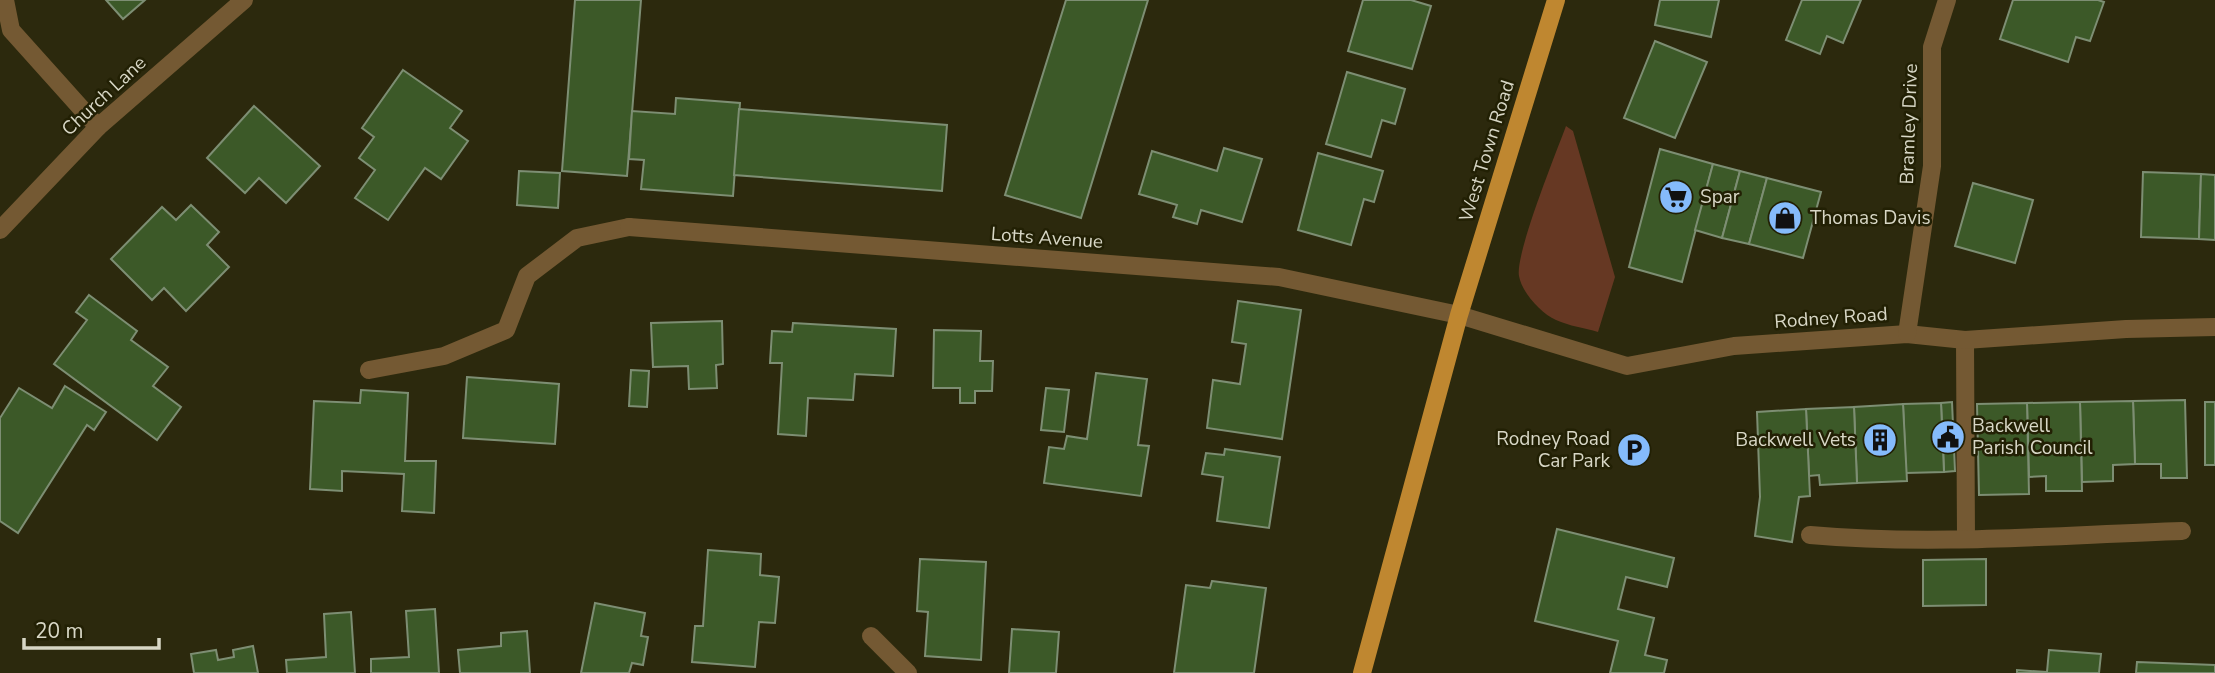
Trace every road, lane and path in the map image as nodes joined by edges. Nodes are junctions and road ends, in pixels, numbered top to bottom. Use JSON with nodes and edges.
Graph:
{"nodes":[{"id":1,"x":5,"y":0,"type":"edge"},
{"id":2,"x":244,"y":0,"type":"edge"},
{"id":3,"x":1556,"y":0,"type":"edge"},
{"id":4,"x":1947,"y":0,"type":"edge"},
{"id":5,"x":98,"y":127,"type":"junction"},
{"id":6,"x":0,"y":230,"type":"edge"},
{"id":7,"x":1459,"y":315,"type":"junction"},
{"id":8,"x":2215,"y":327,"type":"edge"},
{"id":9,"x":1907,"y":334,"type":"junction"},
{"id":10,"x":1965,"y":340,"type":"junction"},
{"id":11,"x":369,"y":369,"type":"dead end"},
{"id":12,"x":2182,"y":531,"type":"dead end"},
{"id":13,"x":1810,"y":535,"type":"dead end"},
{"id":14,"x":1966,"y":540,"type":"junction"},
{"id":15,"x":871,"y":636,"type":"dead end"},
{"id":16,"x":908,"y":673,"type":"edge"},
{"id":17,"x":1362,"y":673,"type":"edge"}],
"edges":[{"from":1,"to":5,"type":"street"},
{"from":2,"to":5,"type":"street","name":"Church Lane"},
{"from":3,"to":7,"type":"main road","name":"West Town Road"},
{"from":4,"to":9,"type":"street","name":"Bramley Drive"},
{"from":5,"to":6,"type":"street","name":"Church Lane"},
{"from":7,"to":9,"type":"street","name":"Rodney Road"},
{"from":7,"to":11,"type":"street","name":"Lotts Avenue"},
{"from":7,"to":17,"type":"main road","name":"West Town Road"},
{"from":8,"to":10,"type":"street","name":"Rodney Road"},
{"from":9,"to":10,"type":"street","name":"Rodney Road"},
{"from":10,"to":14,"type":"street"},
{"from":12,"to":14,"type":"street"},
{"from":13,"to":14,"type":"street"},
{"from":15,"to":16,"type":"street"}]}
